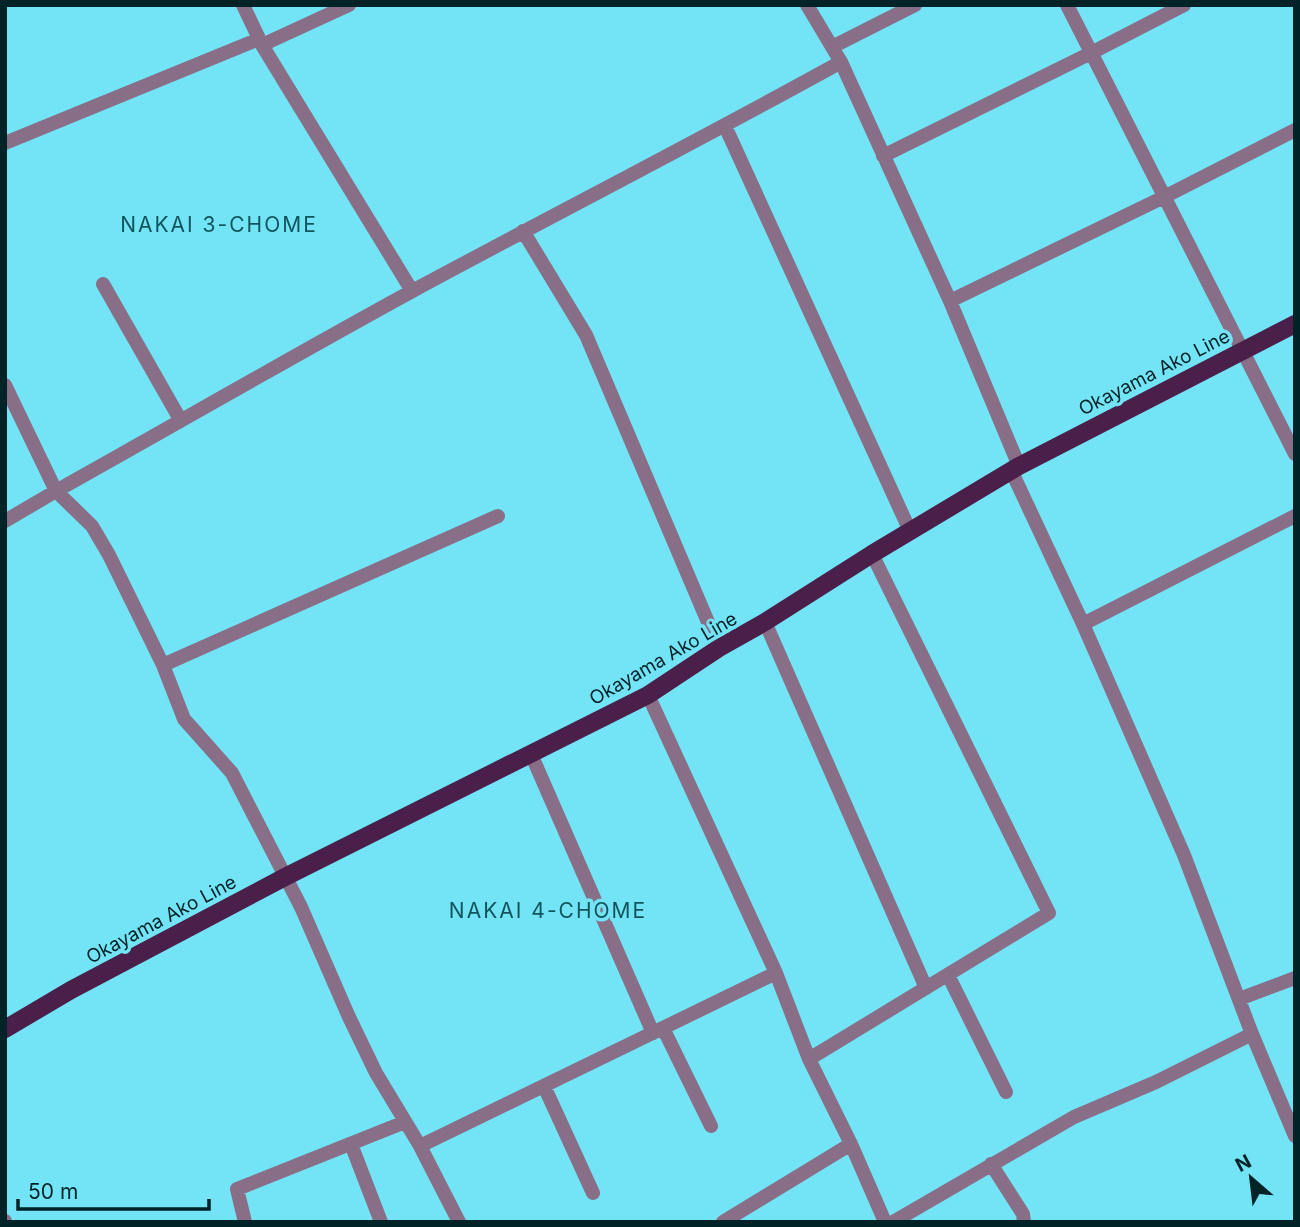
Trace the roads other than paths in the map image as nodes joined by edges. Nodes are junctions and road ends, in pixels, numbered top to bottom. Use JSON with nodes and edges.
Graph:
{"nodes":[{"id":1,"x":243,"y":5,"type":"edge"},
{"id":2,"x":349,"y":5,"type":"edge"},
{"id":3,"x":807,"y":5,"type":"edge"},
{"id":4,"x":915,"y":5,"type":"edge"},
{"id":5,"x":1067,"y":5,"type":"edge"},
{"id":6,"x":1184,"y":5,"type":"edge"},
{"id":7,"x":261,"y":42,"type":"junction"},
{"id":8,"x":832,"y":47,"type":"junction"},
{"id":9,"x":1091,"y":54,"type":"junction"},
{"id":10,"x":841,"y":62,"type":"junction"},
{"id":11,"x":725,"y":126,"type":"junction"},
{"id":12,"x":1295,"y":130,"type":"edge"},
{"id":13,"x":5,"y":143,"type":"edge"},
{"id":14,"x":883,"y":156,"type":"junction"},
{"id":15,"x":1164,"y":197,"type":"junction"},
{"id":16,"x":523,"y":232,"type":"junction"},
{"id":17,"x":103,"y":284,"type":"dead end"},
{"id":18,"x":412,"y":291,"type":"junction"},
{"id":19,"x":950,"y":301,"type":"junction"},
{"id":20,"x":1295,"y":324,"type":"edge"},
{"id":21,"x":1242,"y":351,"type":"junction"},
{"id":22,"x":5,"y":385,"type":"edge"},
{"id":23,"x":181,"y":421,"type":"junction"},
{"id":24,"x":1295,"y":454,"type":"edge"},
{"id":25,"x":1015,"y":468,"type":"junction"},
{"id":26,"x":56,"y":491,"type":"junction"},
{"id":27,"x":498,"y":516,"type":"dead end"},
{"id":28,"x":1295,"y":516,"type":"edge"},
{"id":29,"x":5,"y":522,"type":"edge"},
{"id":30,"x":910,"y":531,"type":"junction"},
{"id":31,"x":872,"y":554,"type":"junction"},
{"id":32,"x":765,"y":622,"type":"junction"},
{"id":33,"x":1083,"y":624,"type":"junction"},
{"id":34,"x":719,"y":648,"type":"junction"},
{"id":35,"x":163,"y":665,"type":"junction"},
{"id":36,"x":648,"y":695,"type":"junction"},
{"id":37,"x":531,"y":754,"type":"junction"},
{"id":38,"x":285,"y":877,"type":"junction"},
{"id":39,"x":776,"y":973,"type":"junction"},
{"id":40,"x":948,"y":975,"type":"junction"},
{"id":41,"x":1295,"y":978,"type":"edge"},
{"id":42,"x":926,"y":988,"type":"junction"},
{"id":43,"x":1239,"y":999,"type":"junction"},
{"id":44,"x":5,"y":1029,"type":"edge"},
{"id":45,"x":658,"y":1031,"type":"junction"},
{"id":46,"x":1252,"y":1034,"type":"junction"},
{"id":47,"x":809,"y":1059,"type":"junction"},
{"id":48,"x":544,"y":1086,"type":"junction"},
{"id":49,"x":1006,"y":1092,"type":"dead end"},
{"id":50,"x":405,"y":1122,"type":"junction"},
{"id":51,"x":711,"y":1126,"type":"dead end"},
{"id":52,"x":1295,"y":1136,"type":"edge"},
{"id":53,"x":351,"y":1144,"type":"junction"},
{"id":54,"x":851,"y":1144,"type":"junction"},
{"id":55,"x":420,"y":1146,"type":"junction"},
{"id":56,"x":991,"y":1164,"type":"junction"},
{"id":57,"x":593,"y":1193,"type":"dead end"},
{"id":58,"x":245,"y":1222,"type":"edge"},
{"id":59,"x":382,"y":1222,"type":"edge"},
{"id":60,"x":459,"y":1222,"type":"edge"},
{"id":61,"x":723,"y":1222,"type":"edge"},
{"id":62,"x":885,"y":1222,"type":"edge"},
{"id":63,"x":893,"y":1222,"type":"edge"},
{"id":64,"x":1024,"y":1222,"type":"edge"}],
"edges":[{"from":1,"to":7,"type":"street"},
{"from":2,"to":7,"type":"street"},
{"from":3,"to":8,"type":"street"},
{"from":4,"to":8,"type":"street"},
{"from":5,"to":9,"type":"street"},
{"from":6,"to":9,"type":"street"},
{"from":7,"to":13,"type":"street"},
{"from":7,"to":18,"type":"street"},
{"from":8,"to":10,"type":"street"},
{"from":9,"to":14,"type":"street"},
{"from":9,"to":15,"type":"street"},
{"from":10,"to":11,"type":"street"},
{"from":10,"to":14,"type":"street"},
{"from":11,"to":16,"type":"street"},
{"from":11,"to":30,"type":"street"},
{"from":12,"to":15,"type":"street"},
{"from":14,"to":19,"type":"street"},
{"from":15,"to":19,"type":"street"},
{"from":15,"to":21,"type":"street"},
{"from":16,"to":18,"type":"street"},
{"from":16,"to":34,"type":"street"},
{"from":17,"to":23,"type":"street"},
{"from":18,"to":23,"type":"street"},
{"from":19,"to":25,"type":"street"},
{"from":20,"to":21,"type":"main road","name":"Okayama Ako Line"},
{"from":21,"to":24,"type":"street"},
{"from":21,"to":25,"type":"main road","name":"Okayama Ako Line"},
{"from":22,"to":26,"type":"street"},
{"from":23,"to":26,"type":"street"},
{"from":25,"to":30,"type":"main road","name":"Okayama Ako Line"},
{"from":25,"to":33,"type":"street"},
{"from":26,"to":29,"type":"street"},
{"from":26,"to":35,"type":"street"},
{"from":27,"to":35,"type":"street"},
{"from":28,"to":33,"type":"street"},
{"from":30,"to":31,"type":"main road","name":"Okayama Ako Line"},
{"from":31,"to":32,"type":"main road","name":"Okayama Ako Line"},
{"from":31,"to":40,"type":"street"},
{"from":32,"to":34,"type":"main road","name":"Okayama Ako Line"},
{"from":32,"to":42,"type":"street"},
{"from":33,"to":43,"type":"street"},
{"from":34,"to":36,"type":"main road","name":"Okayama Ako Line"},
{"from":35,"to":38,"type":"street"},
{"from":36,"to":37,"type":"main road","name":"Okayama Ako Line"},
{"from":36,"to":39,"type":"street"},
{"from":37,"to":38,"type":"main road","name":"Okayama Ako Line"},
{"from":37,"to":45,"type":"street"},
{"from":38,"to":44,"type":"main road","name":"Okayama Ako Line"},
{"from":38,"to":50,"type":"street"},
{"from":39,"to":45,"type":"street"},
{"from":39,"to":47,"type":"street"},
{"from":40,"to":42,"type":"street"},
{"from":40,"to":49,"type":"street"},
{"from":41,"to":43,"type":"street"},
{"from":42,"to":47,"type":"street"},
{"from":43,"to":46,"type":"street"},
{"from":45,"to":48,"type":"street"},
{"from":45,"to":51,"type":"street"},
{"from":46,"to":52,"type":"street"},
{"from":46,"to":56,"type":"street"},
{"from":47,"to":54,"type":"street"},
{"from":48,"to":55,"type":"street"},
{"from":48,"to":57,"type":"street"},
{"from":50,"to":53,"type":"street"},
{"from":50,"to":55,"type":"street"},
{"from":53,"to":58,"type":"street"},
{"from":53,"to":59,"type":"street"},
{"from":54,"to":61,"type":"street"},
{"from":54,"to":62,"type":"street"},
{"from":55,"to":60,"type":"street"},
{"from":56,"to":63,"type":"street"},
{"from":56,"to":64,"type":"street"}]}
